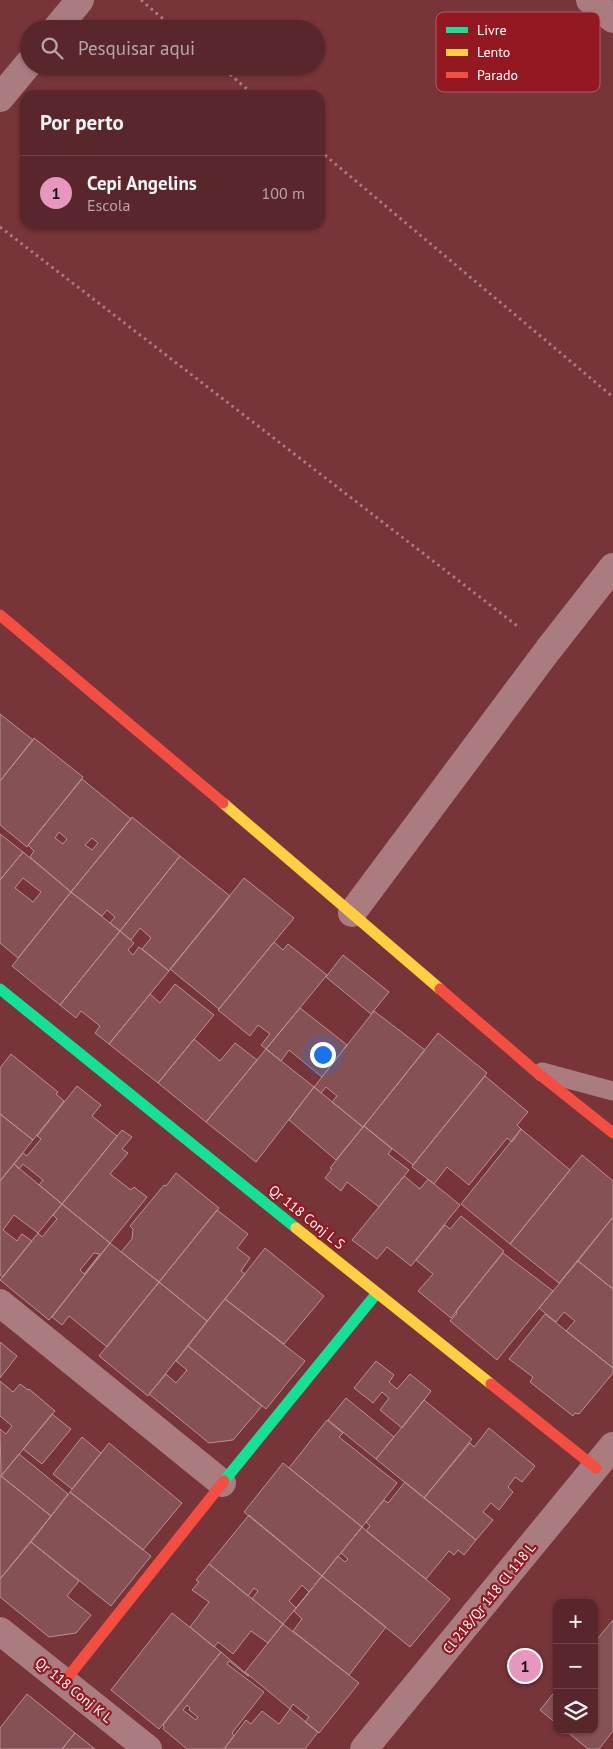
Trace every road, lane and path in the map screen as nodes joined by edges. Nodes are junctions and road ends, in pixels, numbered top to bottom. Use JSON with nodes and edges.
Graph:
{"nodes":[{"id":1,"x":80,"y":0,"type":"edge"},
{"id":2,"x":141,"y":0,"type":"edge"},
{"id":3,"x":590,"y":0,"type":"edge"},
{"id":4,"x":613,"y":19,"type":"edge"},
{"id":5,"x":63,"y":20,"type":"edge"},
{"id":6,"x":164,"y":20,"type":"edge"},
{"id":7,"x":20,"y":73,"type":"edge"},
{"id":8,"x":231,"y":75,"type":"edge"},
{"id":9,"x":248,"y":90,"type":"edge"},
{"id":10,"x":2,"y":93,"type":"edge"},
{"id":11,"x":325,"y":154,"type":"edge"},
{"id":12,"x":0,"y":227,"type":"edge"},
{"id":13,"x":613,"y":397,"type":"edge"},
{"id":14,"x":613,"y":567,"type":"edge"},
{"id":15,"x":0,"y":615,"type":"edge"},
{"id":16,"x":548,"y":650,"type":"junction"},
{"id":17,"x":352,"y":913,"type":"junction"},
{"id":18,"x":0,"y":989,"type":"edge"},
{"id":19,"x":534,"y":1070,"type":"junction"},
{"id":20,"x":613,"y":1091,"type":"edge"},
{"id":21,"x":613,"y":1133,"type":"edge"},
{"id":22,"x":377,"y":1294,"type":"junction"},
{"id":23,"x":0,"y":1303,"type":"edge"},
{"id":24,"x":613,"y":1446,"type":"edge"},
{"id":25,"x":596,"y":1468,"type":"junction"},
{"id":26,"x":222,"y":1483,"type":"junction"},
{"id":27,"x":0,"y":1632,"type":"edge"},
{"id":28,"x":64,"y":1682,"type":"junction"},
{"id":29,"x":148,"y":1749,"type":"edge"},
{"id":30,"x":364,"y":1749,"type":"edge"}],
"edges":[{"from":1,"to":5,"type":"street"},
{"from":2,"to":6,"type":"path"},
{"from":3,"to":4,"type":"street"},
{"from":7,"to":10,"type":"street"},
{"from":8,"to":9,"type":"path"},
{"from":11,"to":13,"type":"path"},
{"from":12,"to":16,"type":"path"},
{"from":14,"to":16,"type":"street"},
{"from":15,"to":17,"type":"street"},
{"from":16,"to":17,"type":"street"},
{"from":17,"to":19,"type":"street"},
{"from":18,"to":22,"type":"street","name":"Qr 118 Conj L S"},
{"from":19,"to":20,"type":"lane"},
{"from":19,"to":21,"type":"street"},
{"from":22,"to":25,"type":"street","name":"Qr 118 Conj L S"},
{"from":22,"to":26,"type":"street"},
{"from":23,"to":26,"type":"street"},
{"from":24,"to":25,"type":"street","name":"Cl 218/Qr 118 Cl 118 L"},
{"from":25,"to":30,"type":"street","name":"Cl 218/Qr 118 Cl 118 L"},
{"from":26,"to":28,"type":"street"},
{"from":27,"to":28,"type":"street","name":"Qr 118 Conj K L"},
{"from":28,"to":29,"type":"street","name":"Qr 118 Conj K L"}]}
